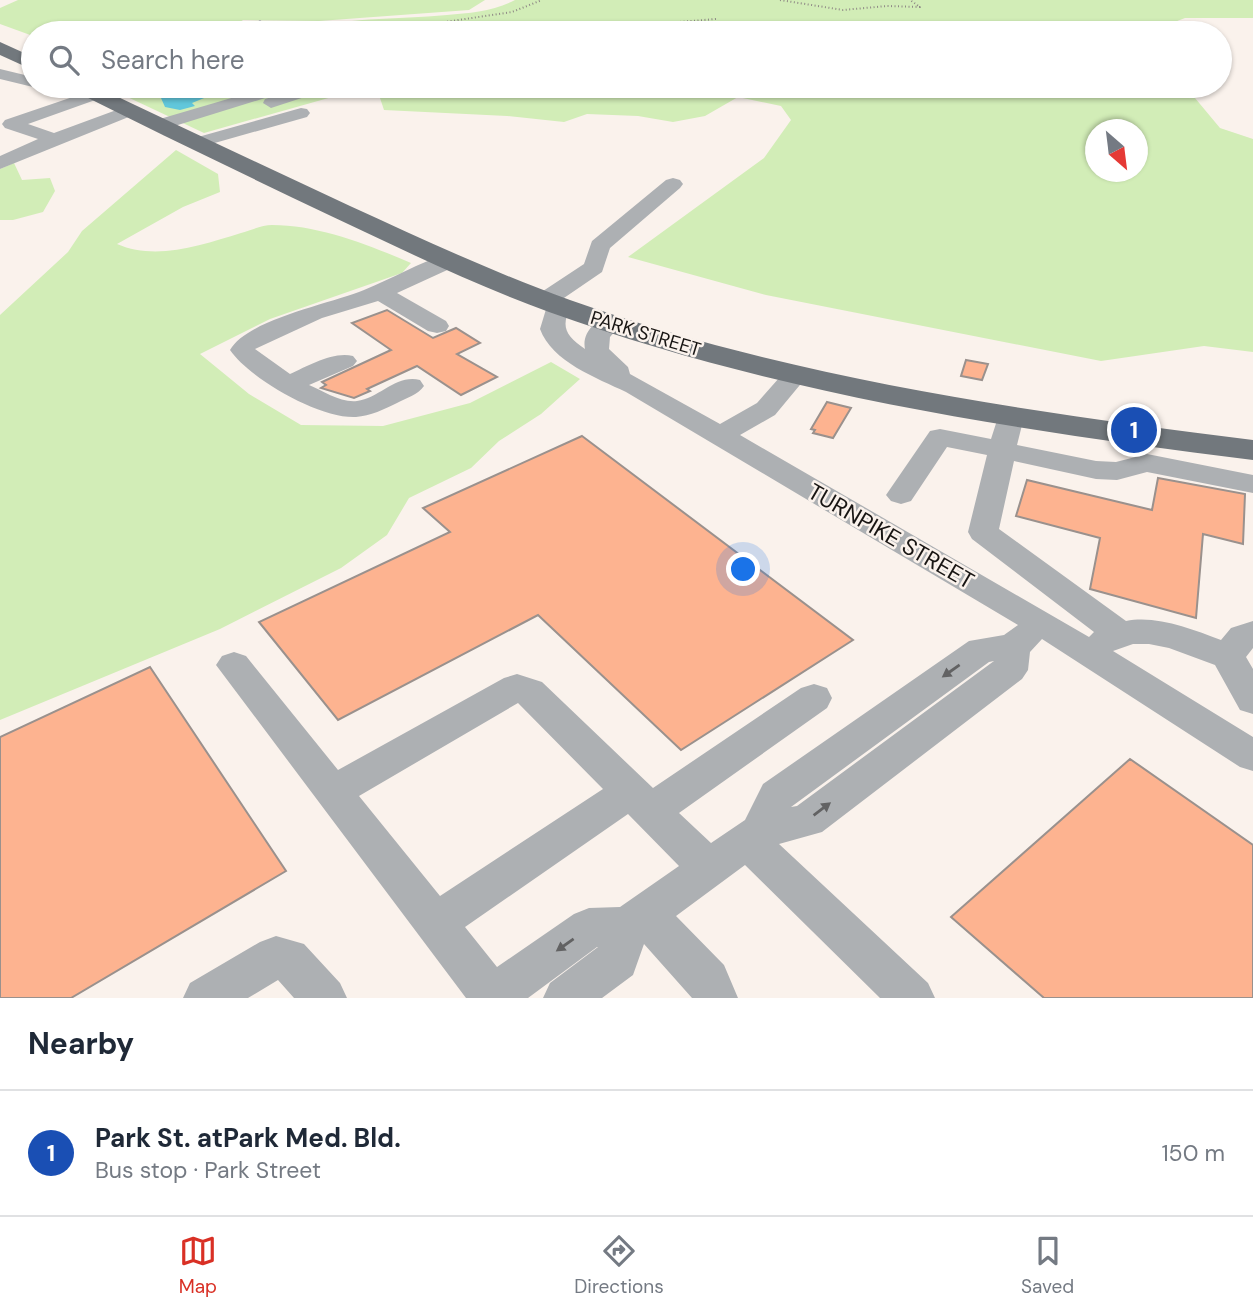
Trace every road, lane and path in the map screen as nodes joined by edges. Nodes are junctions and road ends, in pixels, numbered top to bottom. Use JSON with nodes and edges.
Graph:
{"nodes":[{"id":1,"x":542,"y":0,"type":"edge"},
{"id":2,"x":780,"y":0,"type":"edge"},
{"id":3,"x":910,"y":0,"type":"edge"},
{"id":4,"x":716,"y":19,"type":"dead end"},
{"id":5,"x":452,"y":21,"type":"edge"},
{"id":6,"x":691,"y":21,"type":"edge"},
{"id":7,"x":3,"y":52,"type":"edge"},
{"id":8,"x":21,"y":59,"type":"edge"},
{"id":9,"x":0,"y":74,"type":"edge"},
{"id":10,"x":21,"y":80,"type":"edge"},
{"id":11,"x":21,"y":86,"type":"edge"},
{"id":12,"x":0,"y":90,"type":"edge"},
{"id":13,"x":93,"y":98,"type":"edge"},
{"id":14,"x":101,"y":98,"type":"edge"},
{"id":15,"x":113,"y":98,"type":"edge"},
{"id":16,"x":249,"y":98,"type":"edge"},
{"id":17,"x":286,"y":98,"type":"edge"},
{"id":18,"x":206,"y":111,"type":"junction"},
{"id":19,"x":302,"y":113,"type":"dead end"},
{"id":20,"x":5,"y":125,"type":"edge"},
{"id":21,"x":159,"y":125,"type":"junction"},
{"id":22,"x":54,"y":139,"type":"junction"},
{"id":23,"x":197,"y":143,"type":"junction"},
{"id":24,"x":0,"y":163,"type":"edge"},
{"id":25,"x":673,"y":184,"type":"dead end"},
{"id":26,"x":448,"y":261,"type":"junction"},
{"id":27,"x":380,"y":293,"type":"junction"},
{"id":28,"x":552,"y":303,"type":"junction"},
{"id":29,"x":610,"y":323,"type":"junction"},
{"id":30,"x":437,"y":326,"type":"dead end"},
{"id":31,"x":344,"y":361,"type":"dead end"},
{"id":32,"x":796,"y":374,"type":"junction"},
{"id":33,"x":290,"y":383,"type":"junction"},
{"id":34,"x":411,"y":386,"type":"dead end"},
{"id":35,"x":635,"y":386,"type":"junction"},
{"id":36,"x":1010,"y":417,"type":"junction"},
{"id":37,"x":719,"y":436,"type":"junction"},
{"id":38,"x":1002,"y":449,"type":"junction"},
{"id":39,"x":1253,"y":450,"type":"edge"},
{"id":40,"x":1253,"y":484,"type":"edge"},
{"id":41,"x":901,"y":495,"type":"dead end"},
{"id":42,"x":1042,"y":624,"type":"junction"},
{"id":43,"x":1118,"y":633,"type":"junction"},
{"id":44,"x":1240,"y":644,"type":"edge"},
{"id":45,"x":1088,"y":652,"type":"junction"},
{"id":46,"x":233,"y":665,"type":"dead end"},
{"id":47,"x":814,"y":698,"type":"dead end"},
{"id":48,"x":1253,"y":700,"type":"edge"},
{"id":49,"x":1253,"y":756,"type":"edge"},
{"id":50,"x":333,"y":792,"type":"junction"},
{"id":51,"x":641,"y":801,"type":"junction"},
{"id":52,"x":753,"y":836,"type":"junction"},
{"id":53,"x":709,"y":868,"type":"junction"},
{"id":54,"x":637,"y":920,"type":"junction"},
{"id":55,"x":435,"y":923,"type":"junction"},
{"id":56,"x":492,"y":997,"type":"edge"},
{"id":57,"x":206,"y":998,"type":"edge"},
{"id":58,"x":324,"y":998,"type":"edge"},
{"id":59,"x":566,"y":998,"type":"edge"},
{"id":60,"x":715,"y":998,"type":"edge"},
{"id":61,"x":912,"y":998,"type":"edge"}],
"edges":[{"from":1,"to":5,"type":"path"},
{"from":2,"to":3,"type":"path"},
{"from":4,"to":6,"type":"path"},
{"from":7,"to":8,"type":"main road"},
{"from":9,"to":10,"type":"street"},
{"from":11,"to":12,"type":"street"},
{"from":13,"to":20,"type":"street"},
{"from":14,"to":22,"type":"street"},
{"from":15,"to":21,"type":"main road","name":"PARK STREET"},
{"from":16,"to":18,"type":"street"},
{"from":17,"to":18,"type":"street"},
{"from":18,"to":21,"type":"street"},
{"from":19,"to":23,"type":"street"},
{"from":20,"to":22,"type":"street"},
{"from":21,"to":23,"type":"main road","name":"PARK STREET"},
{"from":22,"to":24,"type":"street"},
{"from":23,"to":26,"type":"main road","name":"PARK STREET"},
{"from":25,"to":28,"type":"street"},
{"from":26,"to":27,"type":"street"},
{"from":26,"to":28,"type":"main road","name":"PARK STREET"},
{"from":27,"to":30,"type":"street"},
{"from":27,"to":33,"type":"street"},
{"from":28,"to":29,"type":"main road","name":"PARK STREET"},
{"from":28,"to":35,"type":"street","name":"TURNPIKE STREET"},
{"from":29,"to":32,"type":"main road","name":"PARK STREET"},
{"from":29,"to":35,"type":"street"},
{"from":31,"to":33,"type":"street"},
{"from":32,"to":36,"type":"main road","name":"PARK STREET"},
{"from":32,"to":37,"type":"street"},
{"from":33,"to":34,"type":"street"},
{"from":35,"to":37,"type":"street","name":"TURNPIKE STREET"},
{"from":36,"to":38,"type":"street"},
{"from":36,"to":39,"type":"main road","name":"PARK STREET"},
{"from":37,"to":42,"type":"street","name":"TURNPIKE STREET"},
{"from":38,"to":40,"type":"street"},
{"from":38,"to":41,"type":"street"},
{"from":38,"to":43,"type":"street"},
{"from":42,"to":45,"type":"street","name":"TURNPIKE STREET"},
{"from":42,"to":52,"type":"street"},
{"from":43,"to":44,"type":"street"},
{"from":43,"to":45,"type":"street"},
{"from":44,"to":48,"type":"street"},
{"from":45,"to":49,"type":"street","name":"TURNPIKE STREET"},
{"from":46,"to":50,"type":"street"},
{"from":47,"to":51,"type":"street"},
{"from":50,"to":51,"type":"street"},
{"from":50,"to":55,"type":"street"},
{"from":51,"to":53,"type":"street"},
{"from":51,"to":55,"type":"street"},
{"from":52,"to":53,"type":"street"},
{"from":52,"to":61,"type":"street"},
{"from":53,"to":54,"type":"street"},
{"from":54,"to":56,"type":"street","one_way":true},
{"from":54,"to":59,"type":"street"},
{"from":54,"to":60,"type":"street"},
{"from":55,"to":56,"type":"street"},
{"from":57,"to":58,"type":"street"}]}
